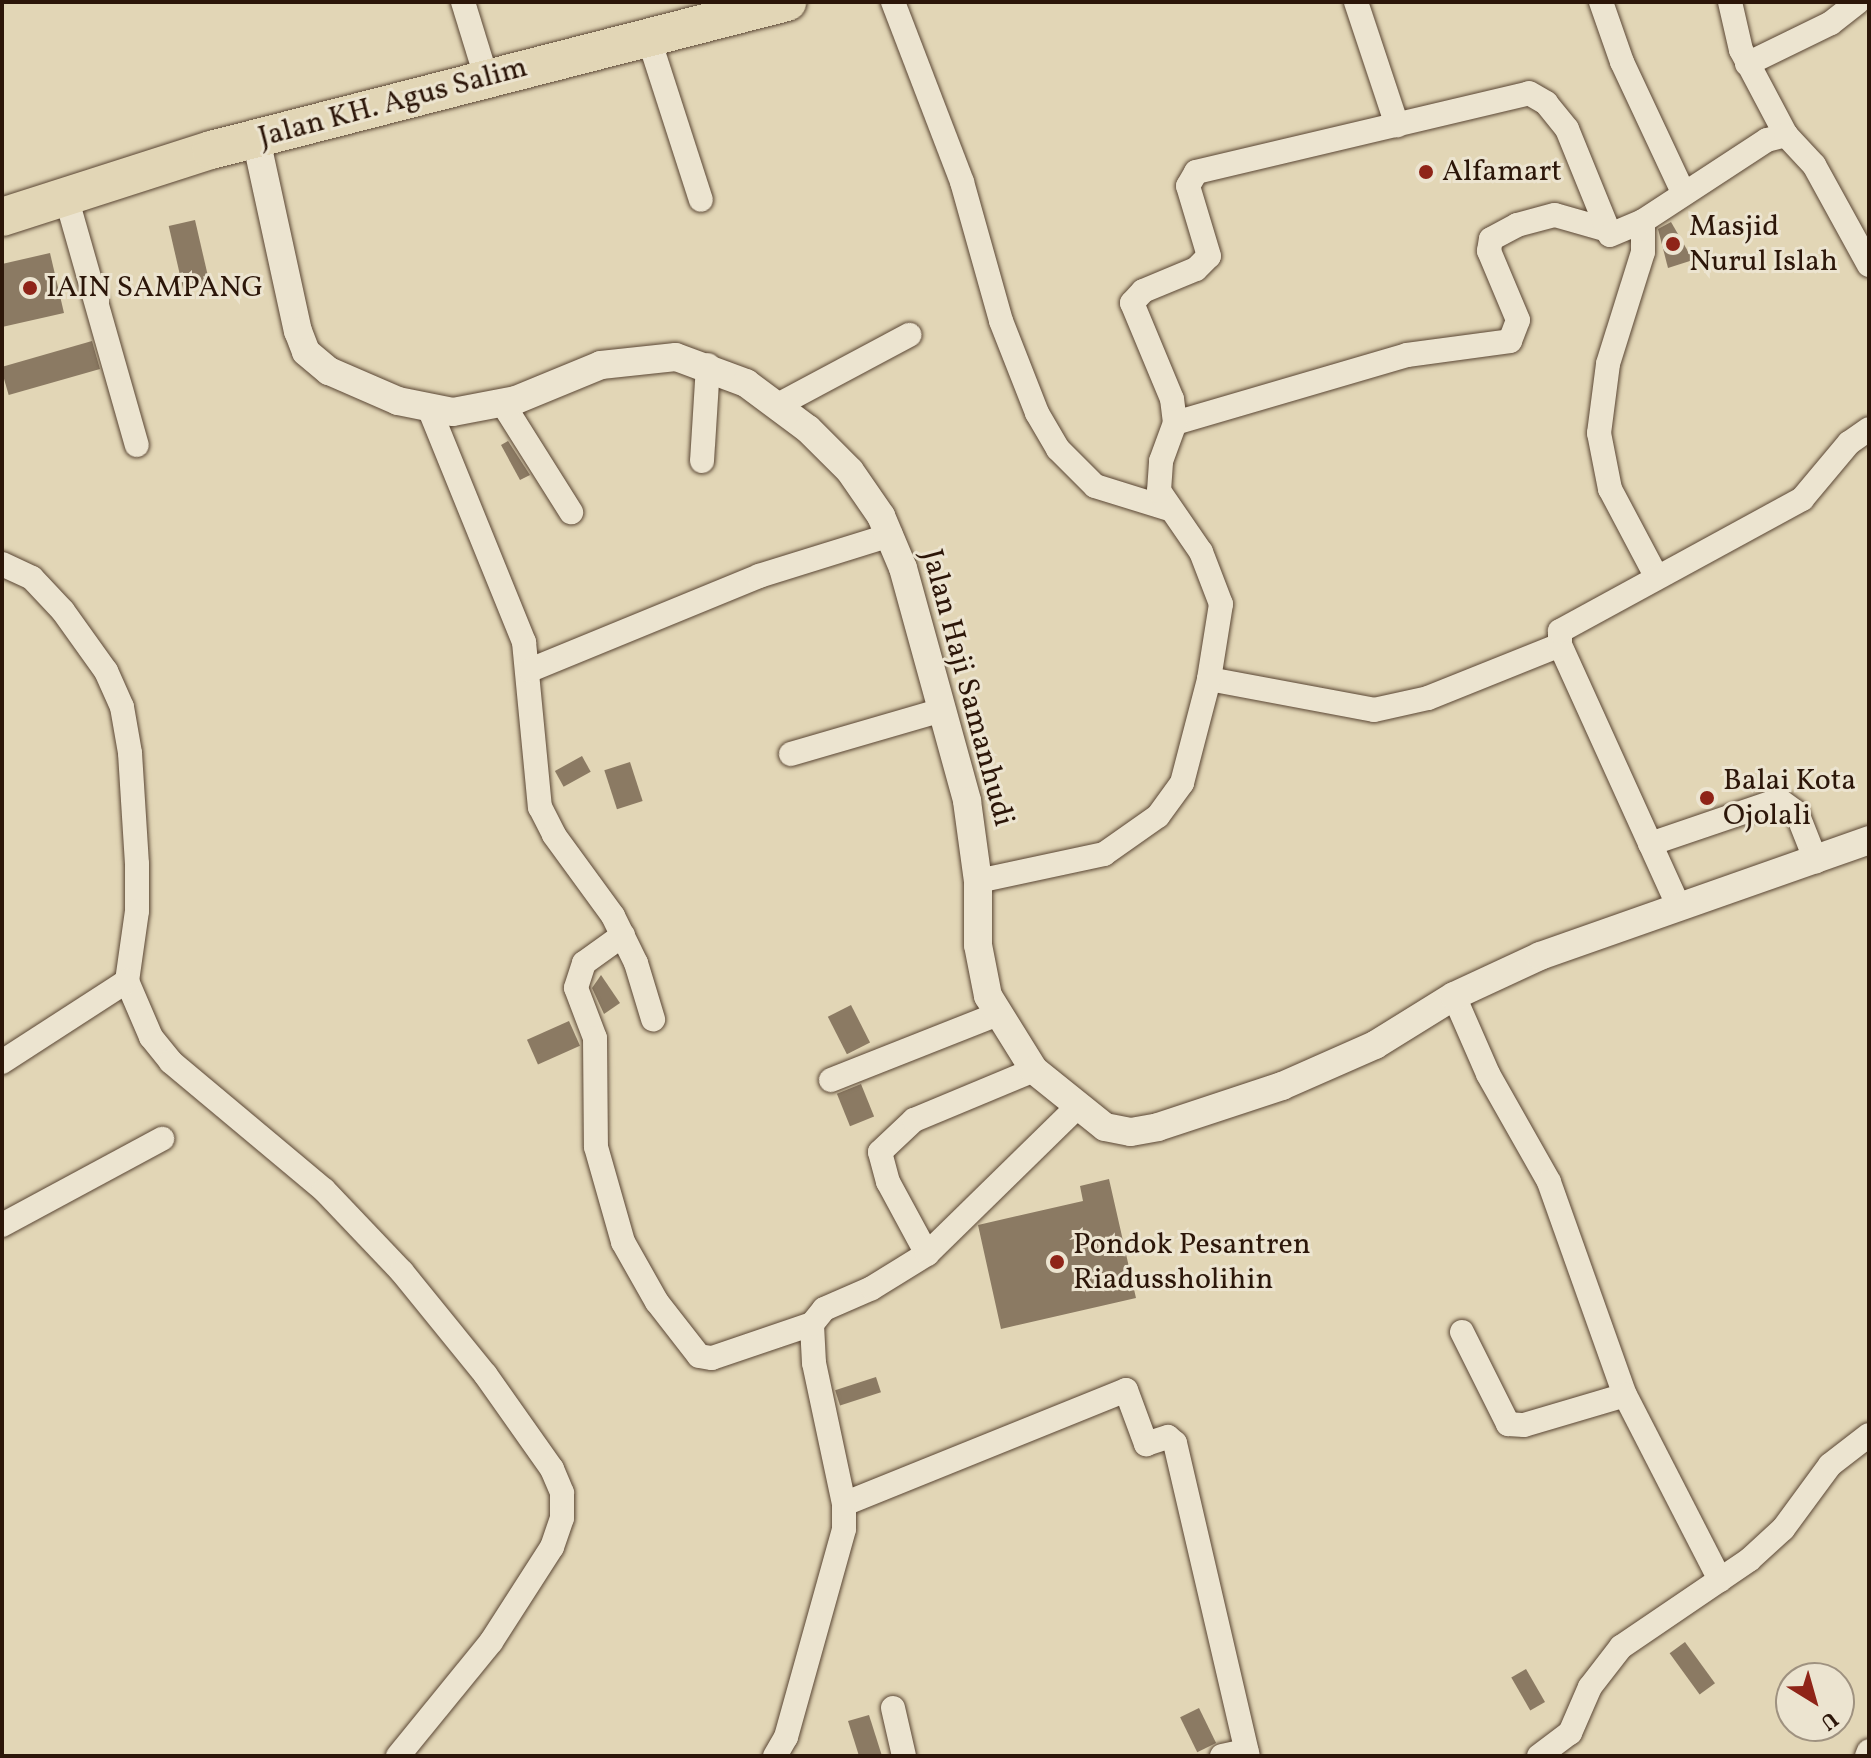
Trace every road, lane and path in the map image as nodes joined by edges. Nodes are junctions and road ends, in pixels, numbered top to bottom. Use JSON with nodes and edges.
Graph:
{"nodes":[{"id":1,"x":463,"y":2,"type":"edge"},
{"id":2,"x":787,"y":2,"type":"edge"},
{"id":3,"x":893,"y":2,"type":"edge"},
{"id":4,"x":1356,"y":2,"type":"edge"},
{"id":5,"x":1601,"y":2,"type":"edge"},
{"id":6,"x":1730,"y":2,"type":"edge"},
{"id":7,"x":1859,"y":2,"type":"edge"},
{"id":8,"x":1869,"y":22,"type":"edge"},
{"id":9,"x":648,"y":36,"type":"junction"},
{"id":10,"x":1747,"y":64,"type":"junction"},
{"id":11,"x":487,"y":80,"type":"junction"},
{"id":12,"x":1397,"y":125,"type":"junction"},
{"id":13,"x":1786,"y":135,"type":"junction"},
{"id":14,"x":256,"y":139,"type":"junction"},
{"id":15,"x":1683,"y":192,"type":"junction"},
{"id":16,"x":65,"y":193,"type":"junction"},
{"id":17,"x":701,"y":200,"type":"dead end"},
{"id":18,"x":2,"y":217,"type":"edge"},
{"id":19,"x":1643,"y":221,"type":"junction"},
{"id":20,"x":1604,"y":229,"type":"junction"},
{"id":21,"x":1869,"y":265,"type":"edge"},
{"id":22,"x":909,"y":335,"type":"dead end"},
{"id":23,"x":708,"y":365,"type":"junction"},
{"id":24,"x":503,"y":404,"type":"junction"},
{"id":25,"x":778,"y":405,"type":"junction"},
{"id":26,"x":429,"y":408,"type":"junction"},
{"id":27,"x":1175,"y":423,"type":"junction"},
{"id":28,"x":1869,"y":429,"type":"edge"},
{"id":29,"x":137,"y":445,"type":"dead end"},
{"id":30,"x":702,"y":461,"type":"dead end"},
{"id":31,"x":1169,"y":509,"type":"junction"},
{"id":32,"x":571,"y":512,"type":"dead end"},
{"id":33,"x":891,"y":535,"type":"junction"},
{"id":34,"x":2,"y":564,"type":"edge"},
{"id":35,"x":1656,"y":576,"type":"junction"},
{"id":36,"x":1560,"y":645,"type":"junction"},
{"id":37,"x":530,"y":670,"type":"junction"},
{"id":38,"x":1209,"y":679,"type":"junction"},
{"id":39,"x":942,"y":710,"type":"junction"},
{"id":40,"x":791,"y":754,"type":"dead end"},
{"id":41,"x":1869,"y":840,"type":"edge"},
{"id":42,"x":1650,"y":844,"type":"junction"},
{"id":43,"x":1816,"y":861,"type":"junction"},
{"id":44,"x":978,"y":881,"type":"junction"},
{"id":45,"x":1678,"y":905,"type":"junction"},
{"id":46,"x":623,"y":935,"type":"junction"},
{"id":47,"x":127,"y":981,"type":"junction"},
{"id":48,"x":1454,"y":996,"type":"junction"},
{"id":49,"x":995,"y":1015,"type":"junction"},
{"id":50,"x":653,"y":1019,"type":"dead end"},
{"id":51,"x":2,"y":1062,"type":"edge"},
{"id":52,"x":1034,"y":1070,"type":"junction"},
{"id":53,"x":831,"y":1080,"type":"dead end"},
{"id":54,"x":1076,"y":1108,"type":"junction"},
{"id":55,"x":162,"y":1139,"type":"dead end"},
{"id":56,"x":2,"y":1225,"type":"edge"},
{"id":57,"x":927,"y":1254,"type":"junction"},
{"id":58,"x":812,"y":1324,"type":"junction"},
{"id":59,"x":1462,"y":1332,"type":"dead end"},
{"id":60,"x":1625,"y":1395,"type":"junction"},
{"id":61,"x":1869,"y":1435,"type":"edge"},
{"id":62,"x":844,"y":1504,"type":"junction"},
{"id":63,"x":1720,"y":1580,"type":"junction"},
{"id":64,"x":893,"y":1708,"type":"dead end"},
{"id":65,"x":1239,"y":1754,"type":"edge"},
{"id":66,"x":398,"y":1756,"type":"edge"},
{"id":67,"x":775,"y":1756,"type":"edge"},
{"id":68,"x":904,"y":1756,"type":"edge"},
{"id":69,"x":1539,"y":1756,"type":"edge"}],
"edges":[{"from":1,"to":11,"type":"street"},
{"from":2,"to":9,"type":"highway","name":"Jalan KH. Agus Salim"},
{"from":3,"to":31,"type":"street"},
{"from":4,"to":12,"type":"street"},
{"from":5,"to":15,"type":"street"},
{"from":6,"to":10,"type":"street"},
{"from":7,"to":8,"type":"street"},
{"from":7,"to":10,"type":"street"},
{"from":9,"to":11,"type":"highway","name":"Jalan KH. Agus Salim"},
{"from":9,"to":17,"type":"street"},
{"from":10,"to":13,"type":"street"},
{"from":11,"to":14,"type":"highway","name":"Jalan KH. Agus Salim"},
{"from":12,"to":20,"type":"street"},
{"from":12,"to":27,"type":"street"},
{"from":13,"to":15,"type":"street"},
{"from":13,"to":21,"type":"street"},
{"from":14,"to":16,"type":"highway","name":"Jalan KH. Agus Salim"},
{"from":14,"to":26,"type":"street","name":"Jalan Haji Samanhudi"},
{"from":15,"to":19,"type":"street"},
{"from":16,"to":18,"type":"highway","name":"Jalan KH. Agus Salim"},
{"from":16,"to":29,"type":"street"},
{"from":19,"to":20,"type":"street"},
{"from":19,"to":35,"type":"street"},
{"from":20,"to":27,"type":"street"},
{"from":22,"to":25,"type":"street"},
{"from":23,"to":24,"type":"street","name":"Jalan Haji Samanhudi"},
{"from":23,"to":25,"type":"street","name":"Jalan Haji Samanhudi"},
{"from":23,"to":30,"type":"street"},
{"from":24,"to":26,"type":"street","name":"Jalan Haji Samanhudi"},
{"from":24,"to":32,"type":"street"},
{"from":25,"to":33,"type":"street","name":"Jalan Haji Samanhudi"},
{"from":26,"to":37,"type":"street"},
{"from":27,"to":31,"type":"street"},
{"from":28,"to":35,"type":"street"},
{"from":31,"to":38,"type":"street"},
{"from":33,"to":37,"type":"street"},
{"from":33,"to":39,"type":"street","name":"Jalan Haji Samanhudi"},
{"from":34,"to":47,"type":"street"},
{"from":35,"to":36,"type":"street"},
{"from":36,"to":38,"type":"street"},
{"from":36,"to":42,"type":"street"},
{"from":37,"to":46,"type":"street"},
{"from":38,"to":44,"type":"street"},
{"from":39,"to":40,"type":"street"},
{"from":39,"to":44,"type":"street","name":"Jalan Haji Samanhudi"},
{"from":41,"to":43,"type":"street","name":"Jalan Haji Samanhudi"},
{"from":42,"to":43,"type":"street"},
{"from":42,"to":45,"type":"street"},
{"from":43,"to":45,"type":"street","name":"Jalan Haji Samanhudi"},
{"from":44,"to":49,"type":"street","name":"Jalan Haji Samanhudi"},
{"from":45,"to":48,"type":"street","name":"Jalan Haji Samanhudi"},
{"from":46,"to":50,"type":"street"},
{"from":46,"to":58,"type":"street"},
{"from":47,"to":51,"type":"street"},
{"from":47,"to":66,"type":"street"},
{"from":48,"to":54,"type":"street","name":"Jalan Haji Samanhudi"},
{"from":48,"to":60,"type":"street"},
{"from":49,"to":52,"type":"street","name":"Jalan Haji Samanhudi"},
{"from":49,"to":53,"type":"street"},
{"from":52,"to":54,"type":"street","name":"Jalan Haji Samanhudi"},
{"from":52,"to":57,"type":"street"},
{"from":54,"to":57,"type":"street"},
{"from":55,"to":56,"type":"street"},
{"from":57,"to":58,"type":"street"},
{"from":58,"to":62,"type":"street"},
{"from":59,"to":60,"type":"street"},
{"from":60,"to":63,"type":"street"},
{"from":61,"to":63,"type":"street"},
{"from":62,"to":65,"type":"street"},
{"from":62,"to":67,"type":"street"},
{"from":63,"to":69,"type":"street"},
{"from":64,"to":68,"type":"street"}]}
